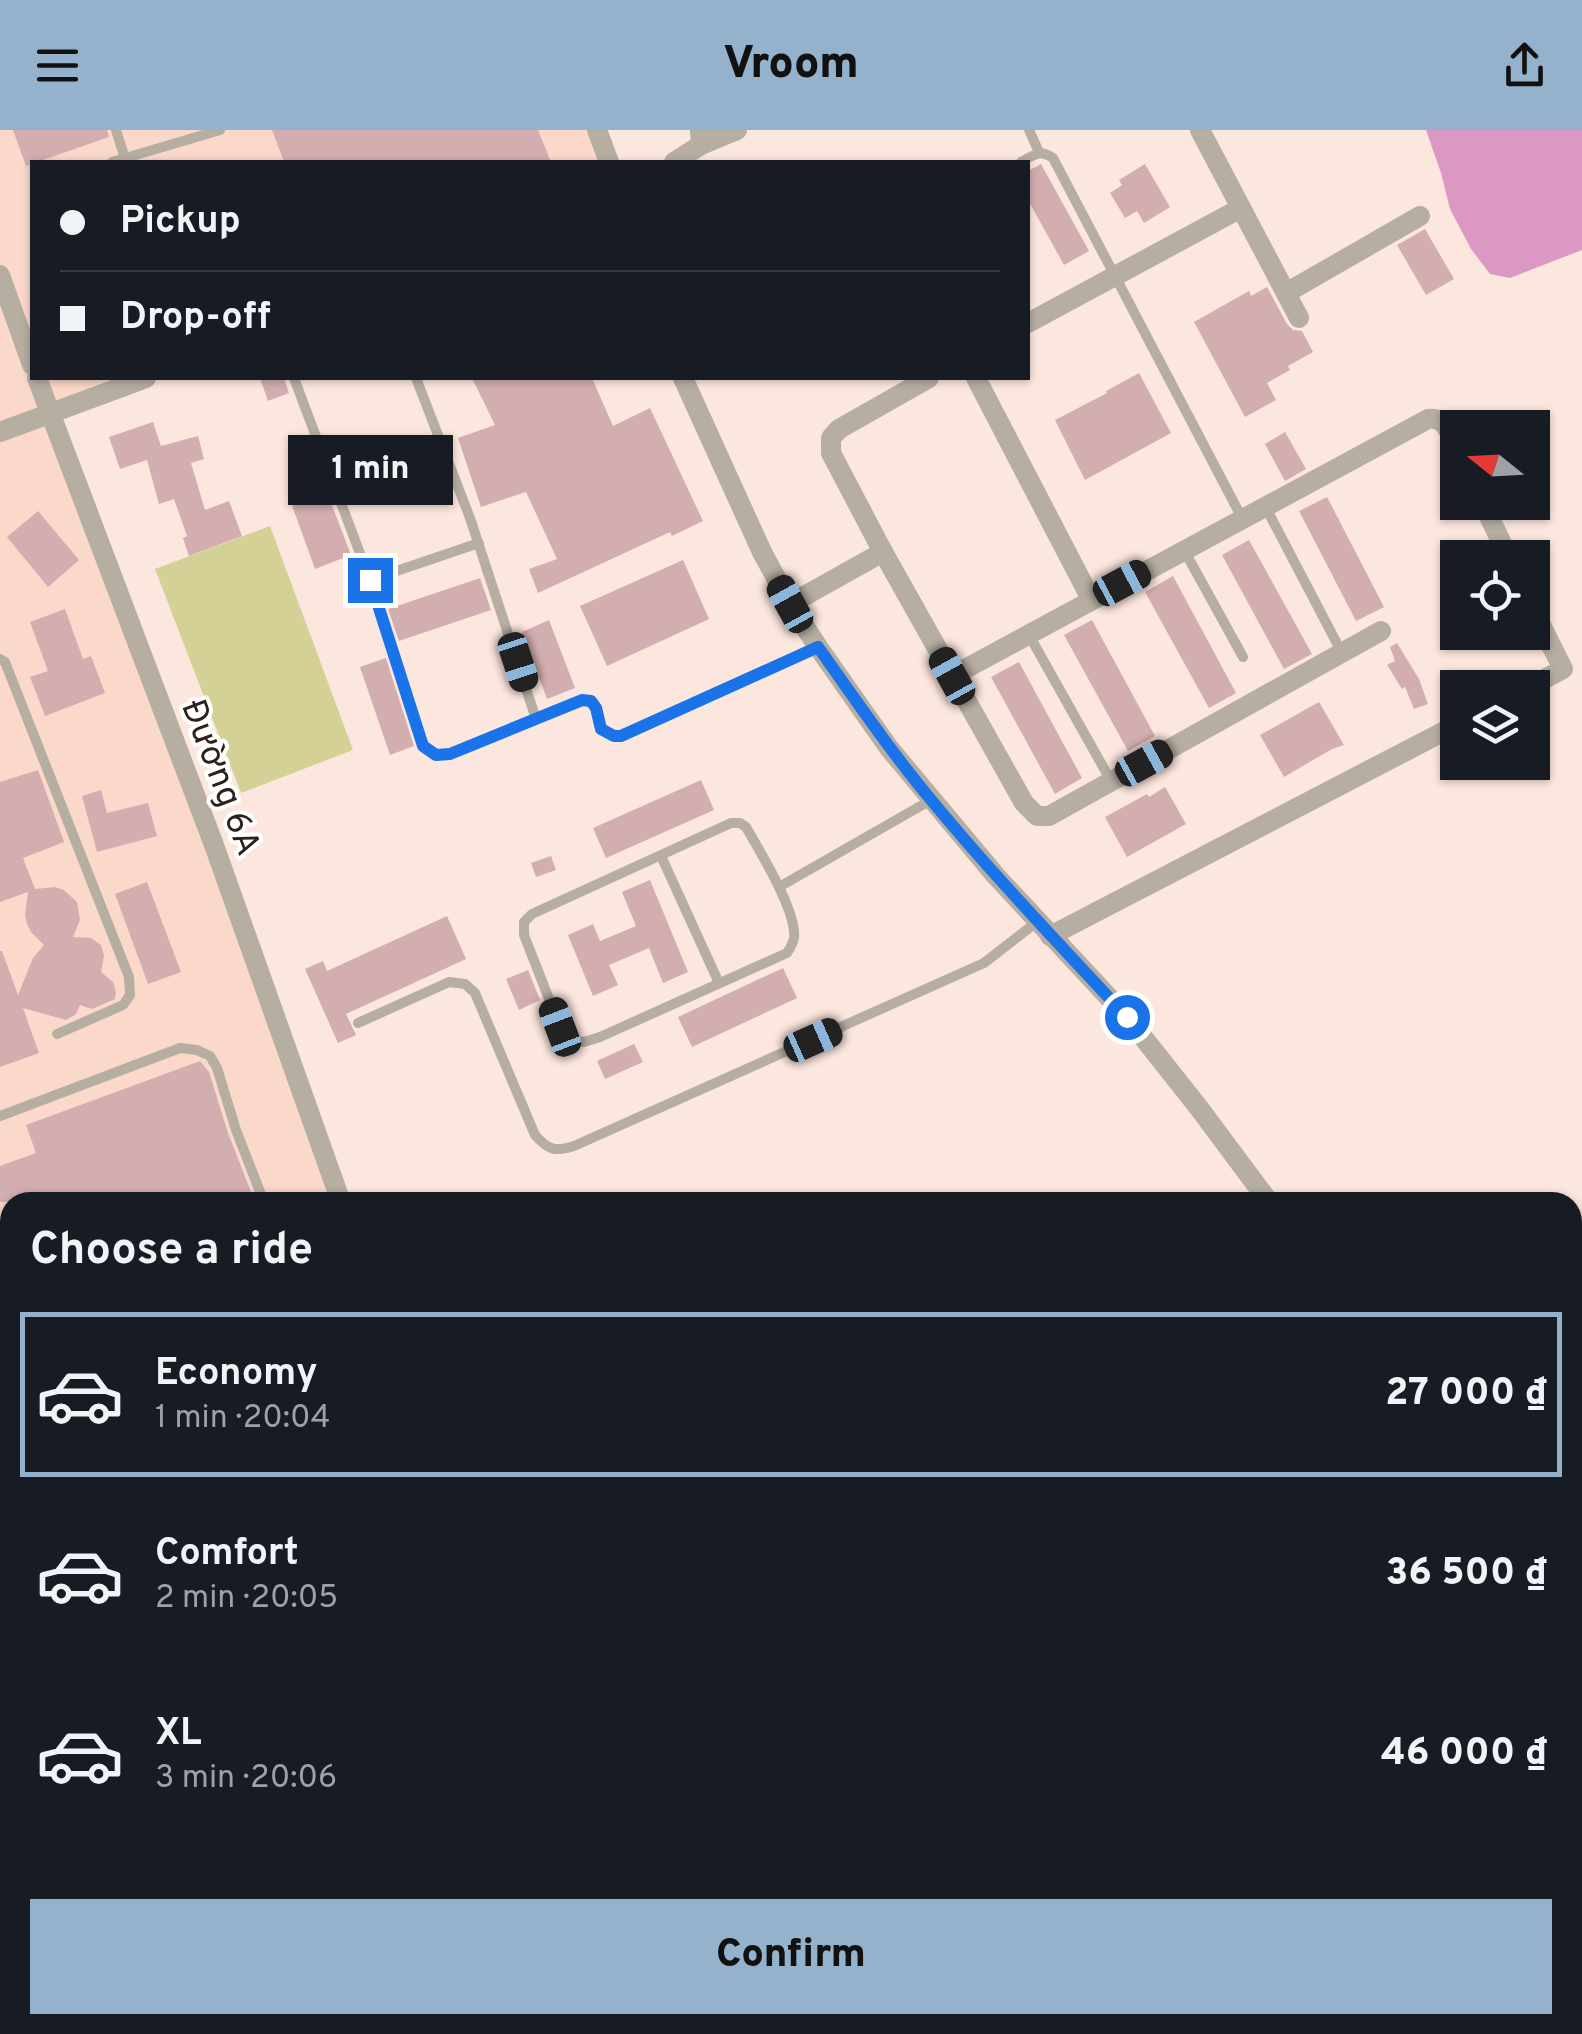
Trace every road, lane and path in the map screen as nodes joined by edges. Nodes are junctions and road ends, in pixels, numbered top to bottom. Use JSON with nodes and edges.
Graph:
{"nodes":[{"id":1,"x":116,"y":130,"type":"edge"},
{"id":2,"x":220,"y":130,"type":"edge"},
{"id":3,"x":597,"y":130,"type":"edge"},
{"id":4,"x":736,"y":130,"type":"edge"},
{"id":5,"x":1028,"y":130,"type":"edge"},
{"id":6,"x":1200,"y":130,"type":"edge"},
{"id":7,"x":700,"y":138,"type":"edge"},
{"id":8,"x":1039,"y":152,"type":"junction"},
{"id":9,"x":126,"y":160,"type":"edge"},
{"id":10,"x":129,"y":160,"type":"edge"},
{"id":11,"x":608,"y":160,"type":"edge"},
{"id":12,"x":676,"y":160,"type":"edge"},
{"id":13,"x":1025,"y":160,"type":"edge"},
{"id":14,"x":1241,"y":208,"type":"junction"},
{"id":15,"x":1420,"y":216,"type":"dead end"},
{"id":16,"x":0,"y":275,"type":"edge"},
{"id":17,"x":1116,"y":276,"type":"junction"},
{"id":18,"x":1286,"y":293,"type":"junction"},
{"id":19,"x":1299,"y":318,"type":"dead end"},
{"id":20,"x":1030,"y":322,"type":"edge"},
{"id":21,"x":30,"y":359,"type":"edge"},
{"id":22,"x":38,"y":380,"type":"edge"},
{"id":23,"x":141,"y":380,"type":"edge"},
{"id":24,"x":299,"y":380,"type":"edge"},
{"id":25,"x":417,"y":380,"type":"edge"},
{"id":26,"x":683,"y":380,"type":"edge"},
{"id":27,"x":924,"y":380,"type":"edge"},
{"id":28,"x":977,"y":380,"type":"edge"},
{"id":29,"x":50,"y":414,"type":"junction"},
{"id":30,"x":1440,"y":420,"type":"edge"},
{"id":31,"x":0,"y":432,"type":"edge"},
{"id":32,"x":1265,"y":505,"type":"junction"},
{"id":33,"x":1242,"y":518,"type":"junction"},
{"id":34,"x":478,"y":543,"type":"junction"},
{"id":35,"x":1184,"y":549,"type":"junction"},
{"id":36,"x":883,"y":552,"type":"junction"},
{"id":37,"x":370,"y":580,"type":"junction"},
{"id":38,"x":1090,"y":599,"type":"junction"},
{"id":39,"x":790,"y":604,"type":"junction"},
{"id":40,"x":1381,"y":631,"type":"dead end"},
{"id":41,"x":1028,"y":634,"type":"junction"},
{"id":42,"x":1550,"y":645,"type":"edge"},
{"id":43,"x":818,"y":647,"type":"junction"},
{"id":44,"x":1342,"y":653,"type":"junction"},
{"id":45,"x":1243,"y":656,"type":"dead end"},
{"id":46,"x":0,"y":658,"type":"edge"},
{"id":47,"x":952,"y":676,"type":"junction"},
{"id":48,"x":1550,"y":676,"type":"edge"},
{"id":49,"x":536,"y":720,"type":"junction"},
{"id":50,"x":1440,"y":733,"type":"edge"},
{"id":51,"x":1111,"y":782,"type":"junction"},
{"id":52,"x":930,"y":800,"type":"junction"},
{"id":53,"x":661,"y":856,"type":"junction"},
{"id":54,"x":779,"y":887,"type":"junction"},
{"id":55,"x":1044,"y":928,"type":"junction"},
{"id":56,"x":720,"y":984,"type":"junction"},
{"id":57,"x":358,"y":1023,"type":"dead end"},
{"id":58,"x":57,"y":1034,"type":"dead end"},
{"id":59,"x":0,"y":1116,"type":"edge"},
{"id":60,"x":260,"y":1192,"type":"edge"},
{"id":61,"x":336,"y":1192,"type":"edge"},
{"id":62,"x":1262,"y":1192,"type":"edge"}],
"edges":[{"from":1,"to":9,"type":"lane"},
{"from":2,"to":10,"type":"lane"},
{"from":3,"to":11,"type":"street"},
{"from":4,"to":7,"type":"street"},
{"from":5,"to":8,"type":"lane"},
{"from":6,"to":14,"type":"street"},
{"from":7,"to":12,"type":"street"},
{"from":8,"to":13,"type":"lane"},
{"from":8,"to":17,"type":"lane"},
{"from":14,"to":17,"type":"street"},
{"from":14,"to":18,"type":"street"},
{"from":15,"to":18,"type":"street"},
{"from":16,"to":21,"type":"street"},
{"from":17,"to":20,"type":"street"},
{"from":17,"to":33,"type":"lane"},
{"from":18,"to":19,"type":"street"},
{"from":22,"to":29,"type":"street","name":"Đường 6A"},
{"from":23,"to":29,"type":"street"},
{"from":24,"to":37,"type":"lane"},
{"from":25,"to":34,"type":"lane"},
{"from":26,"to":39,"type":"street"},
{"from":27,"to":36,"type":"street"},
{"from":28,"to":38,"type":"street"},
{"from":29,"to":31,"type":"street"},
{"from":29,"to":61,"type":"street","name":"Đường 6A"},
{"from":30,"to":32,"type":"street"},
{"from":32,"to":33,"type":"street"},
{"from":32,"to":44,"type":"lane"},
{"from":33,"to":35,"type":"street"},
{"from":34,"to":37,"type":"lane"},
{"from":34,"to":49,"type":"lane"},
{"from":35,"to":38,"type":"street"},
{"from":35,"to":45,"type":"lane"},
{"from":36,"to":39,"type":"street"},
{"from":36,"to":47,"type":"street"},
{"from":37,"to":49,"type":"lane"},
{"from":38,"to":41,"type":"street"},
{"from":39,"to":43,"type":"street"},
{"from":40,"to":44,"type":"street"},
{"from":41,"to":47,"type":"street"},
{"from":41,"to":51,"type":"lane"},
{"from":42,"to":48,"type":"street"},
{"from":43,"to":49,"type":"lane"},
{"from":43,"to":52,"type":"street"},
{"from":44,"to":51,"type":"street"},
{"from":46,"to":58,"type":"lane"},
{"from":47,"to":51,"type":"street"},
{"from":50,"to":55,"type":"street"},
{"from":52,"to":54,"type":"lane"},
{"from":52,"to":55,"type":"street"},
{"from":53,"to":54,"type":"lane"},
{"from":53,"to":56,"type":"lane"},
{"from":53,"to":56,"type":"lane"},
{"from":54,"to":56,"type":"lane"},
{"from":55,"to":57,"type":"lane"},
{"from":55,"to":62,"type":"street"},
{"from":59,"to":60,"type":"lane"}]}
